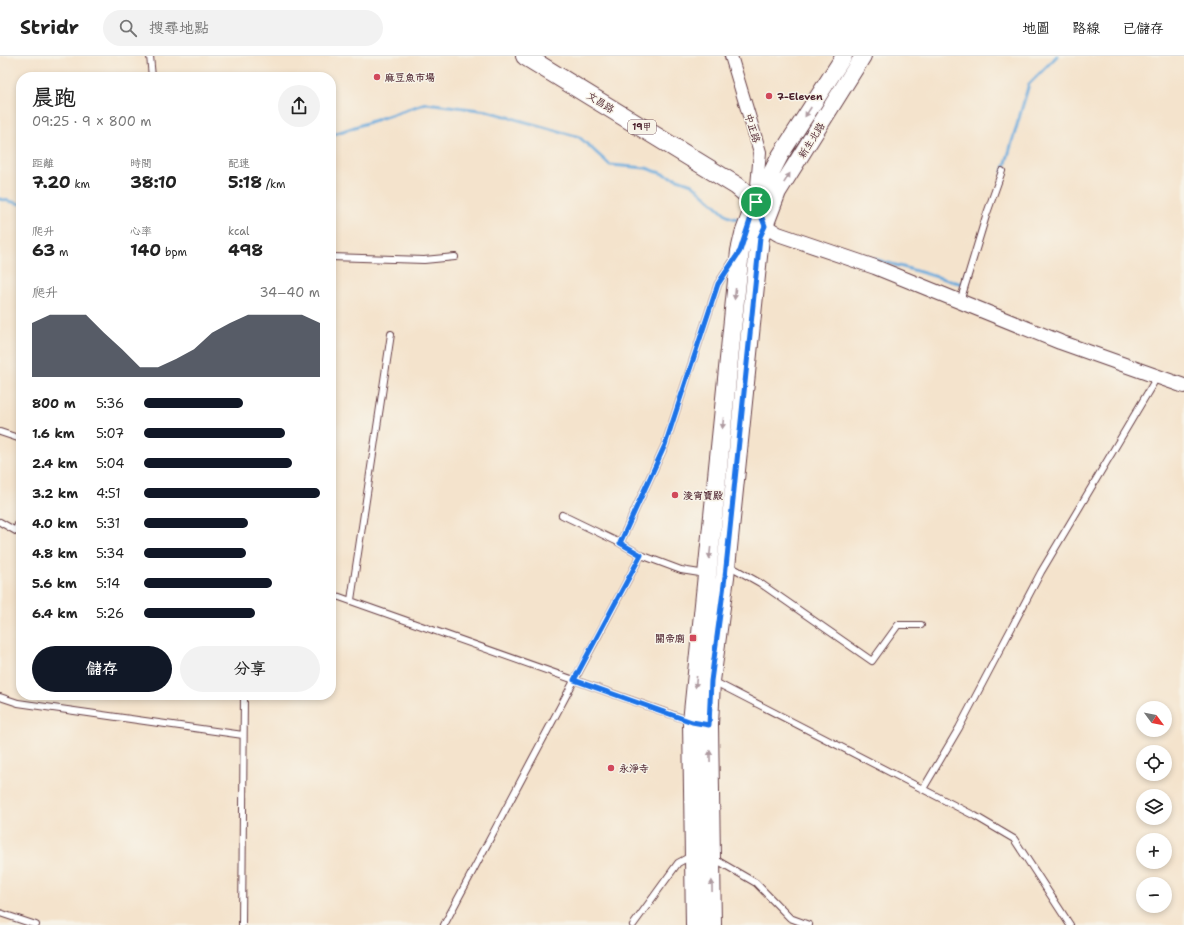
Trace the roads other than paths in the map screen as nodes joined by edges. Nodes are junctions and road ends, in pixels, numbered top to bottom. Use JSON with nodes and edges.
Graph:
{"nodes":[{"id":1,"x":150,"y":56,"type":"edge"},
{"id":2,"x":525,"y":56,"type":"edge"},
{"id":3,"x":731,"y":56,"type":"edge"},
{"id":4,"x":844,"y":56,"type":"edge"},
{"id":5,"x":863,"y":56,"type":"edge"},
{"id":6,"x":152,"y":72,"type":"edge"},
{"id":7,"x":1002,"y":171,"type":"dead end"},
{"id":8,"x":756,"y":202,"type":"junction"},
{"id":9,"x":765,"y":226,"type":"junction"},
{"id":10,"x":740,"y":251,"type":"junction"},
{"id":11,"x":336,"y":257,"type":"edge"},
{"id":12,"x":455,"y":257,"type":"dead end"},
{"id":13,"x":960,"y":302,"type":"junction"},
{"id":14,"x":391,"y":334,"type":"dead end"},
{"id":15,"x":1158,"y":378,"type":"junction"},
{"id":16,"x":1184,"y":386,"type":"edge"},
{"id":17,"x":0,"y":432,"type":"edge"},
{"id":18,"x":16,"y":437,"type":"edge"},
{"id":19,"x":562,"y":515,"type":"dead end"},
{"id":20,"x":0,"y":522,"type":"edge"},
{"id":21,"x":16,"y":532,"type":"edge"},
{"id":22,"x":620,"y":543,"type":"junction"},
{"id":23,"x":641,"y":555,"type":"junction"},
{"id":24,"x":718,"y":573,"type":"junction"},
{"id":25,"x":336,"y":596,"type":"edge"},
{"id":26,"x":351,"y":600,"type":"junction"},
{"id":27,"x":921,"y":625,"type":"dead end"},
{"id":28,"x":574,"y":680,"type":"junction"},
{"id":29,"x":711,"y":681,"type":"junction"},
{"id":30,"x":0,"y":698,"type":"edge"},
{"id":31,"x":244,"y":700,"type":"edge"},
{"id":32,"x":700,"y":723,"type":"junction"},
{"id":33,"x":243,"y":736,"type":"junction"},
{"id":34,"x":923,"y":789,"type":"junction"},
{"id":35,"x":693,"y":855,"type":"junction"},
{"id":36,"x":711,"y":857,"type":"junction"},
{"id":37,"x":0,"y":913,"type":"edge"},
{"id":38,"x":36,"y":925,"type":"edge"},
{"id":39,"x":242,"y":925,"type":"edge"},
{"id":40,"x":444,"y":925,"type":"edge"},
{"id":41,"x":633,"y":925,"type":"edge"},
{"id":42,"x":694,"y":925,"type":"edge"},
{"id":43,"x":712,"y":925,"type":"edge"},
{"id":44,"x":809,"y":925,"type":"edge"},
{"id":45,"x":1070,"y":925,"type":"edge"}],
"edges":[{"from":1,"to":6,"type":"lane"},
{"from":2,"to":8,"type":"main road","name":"文昌路","number":"19甲"},
{"from":3,"to":8,"type":"street","name":"中正路"},
{"from":4,"to":8,"type":"main road","name":"新生北路","one_way":true},
{"from":9,"to":5,"type":"main road","name":"新生北路","one_way":true},
{"from":7,"to":13,"type":"lane"},
{"from":8,"to":9,"type":"main road"},
{"from":8,"to":10,"type":"main road"},
{"from":9,"to":13,"type":"street"},
{"from":9,"to":24,"type":"main road"},
{"from":10,"to":22,"type":"lane"},
{"from":10,"to":24,"type":"main road","one_way":true},
{"from":11,"to":12,"type":"lane"},
{"from":13,"to":15,"type":"street"},
{"from":14,"to":26,"type":"lane"},
{"from":15,"to":16,"type":"street"},
{"from":15,"to":34,"type":"lane"},
{"from":17,"to":18,"type":"lane"},
{"from":19,"to":22,"type":"lane"},
{"from":20,"to":21,"type":"lane"},
{"from":22,"to":23,"type":"lane"},
{"from":23,"to":24,"type":"lane"},
{"from":23,"to":28,"type":"lane"},
{"from":24,"to":27,"type":"lane"},
{"from":24,"to":29,"type":"main road"},
{"from":24,"to":32,"type":"main road","one_way":true},
{"from":25,"to":26,"type":"lane"},
{"from":26,"to":28,"type":"lane"},
{"from":28,"to":32,"type":"lane"},
{"from":28,"to":40,"type":"lane"},
{"from":29,"to":32,"type":"main road"},
{"from":29,"to":34,"type":"lane"},
{"from":30,"to":33,"type":"lane"},
{"from":31,"to":33,"type":"lane"},
{"from":32,"to":35,"type":"main road"},
{"from":36,"to":32,"type":"main road","one_way":true},
{"from":33,"to":39,"type":"lane"},
{"from":34,"to":45,"type":"lane"},
{"from":35,"to":41,"type":"lane"},
{"from":35,"to":42,"type":"main road"},
{"from":43,"to":36,"type":"main road","one_way":true},
{"from":36,"to":44,"type":"lane"},
{"from":37,"to":38,"type":"lane"}]}
